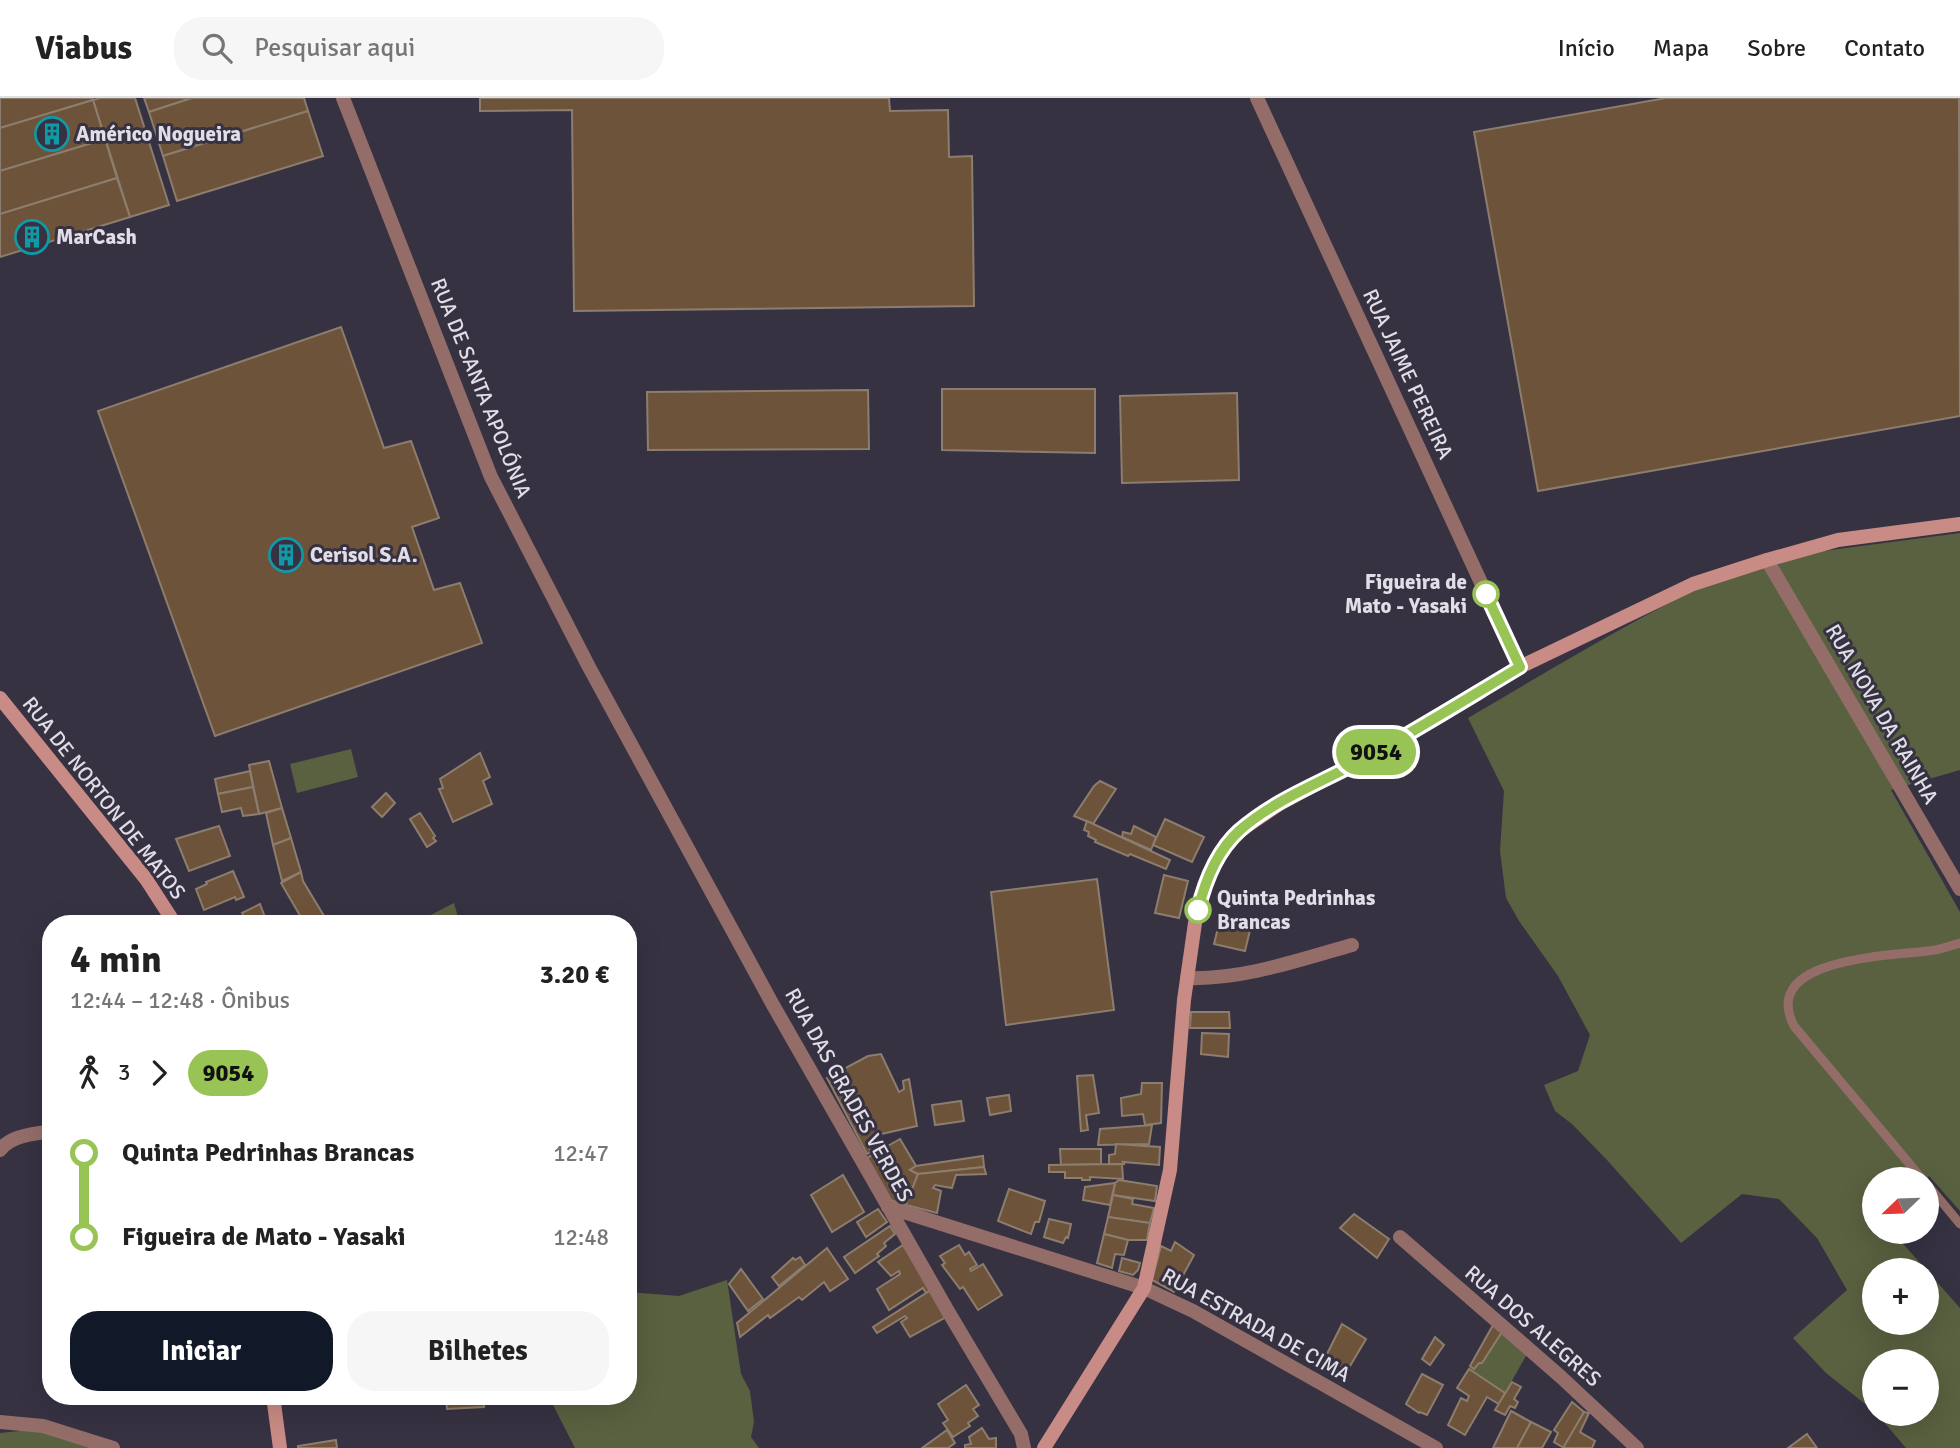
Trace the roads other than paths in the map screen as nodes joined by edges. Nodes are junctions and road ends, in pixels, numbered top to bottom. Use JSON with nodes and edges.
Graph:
{"nodes":[{"id":1,"x":343,"y":98,"type":"edge"},
{"id":2,"x":1257,"y":98,"type":"edge"},
{"id":3,"x":1960,"y":524,"type":"edge"},
{"id":4,"x":1767,"y":559,"type":"junction"},
{"id":5,"x":1520,"y":667,"type":"junction"},
{"id":6,"x":0,"y":698,"type":"edge"},
{"id":7,"x":640,"y":760,"type":"joint"},
{"id":8,"x":1960,"y":889,"type":"edge"},
{"id":9,"x":169,"y":915,"type":"edge"},
{"id":10,"x":1960,"y":943,"type":"edge"},
{"id":11,"x":1352,"y":946,"type":"dead end"},
{"id":12,"x":1187,"y":978,"type":"junction"},
{"id":13,"x":42,"y":1133,"type":"edge"},
{"id":14,"x":0,"y":1150,"type":"edge"},
{"id":15,"x":1912,"y":1167,"type":"edge"},
{"id":16,"x":1939,"y":1199,"type":"edge"},
{"id":17,"x":888,"y":1207,"type":"junction"},
{"id":18,"x":1960,"y":1224,"type":"edge"},
{"id":19,"x":1400,"y":1237,"type":"dead end"},
{"id":20,"x":1144,"y":1288,"type":"junction"},
{"id":21,"x":274,"y":1405,"type":"edge"},
{"id":22,"x":0,"y":1422,"type":"edge"},
{"id":23,"x":113,"y":1448,"type":"edge"},
{"id":24,"x":280,"y":1448,"type":"edge"},
{"id":25,"x":1024,"y":1448,"type":"edge"},
{"id":26,"x":1044,"y":1448,"type":"edge"},
{"id":27,"x":1436,"y":1448,"type":"edge"},
{"id":28,"x":1637,"y":1448,"type":"edge"}],
"edges":[{"from":1,"to":7,"type":"street","name":"RUA DE SANTA APOLÓNIA"},
{"from":2,"to":5,"type":"street","name":"RUA JAIME PEREIRA"},
{"from":3,"to":4,"type":"street"},
{"from":4,"to":5,"type":"street"},
{"from":4,"to":8,"type":"street","name":"RUA NOVA DA RAINHA"},
{"from":5,"to":12,"type":"street"},
{"from":6,"to":9,"type":"street","name":"RUA DE NORTON DE MATOS"},
{"from":7,"to":17,"type":"street","name":"RUA DAS GRADES VERDES"},
{"from":10,"to":15,"type":"lane"},
{"from":11,"to":12,"type":"street"},
{"from":12,"to":20,"type":"street"},
{"from":13,"to":14,"type":"street"},
{"from":16,"to":18,"type":"lane"},
{"from":17,"to":20,"type":"street","name":"RUA ESTRADA DE CIMA"},
{"from":17,"to":25,"type":"street","name":"RUA DAS GRADES VERDES"},
{"from":19,"to":28,"type":"street","name":"RUA DOS ALEGRES"},
{"from":20,"to":26,"type":"street"},
{"from":20,"to":27,"type":"street","name":"RUA ESTRADA DE CIMA"},
{"from":21,"to":24,"type":"street"},
{"from":22,"to":23,"type":"street"}]}
